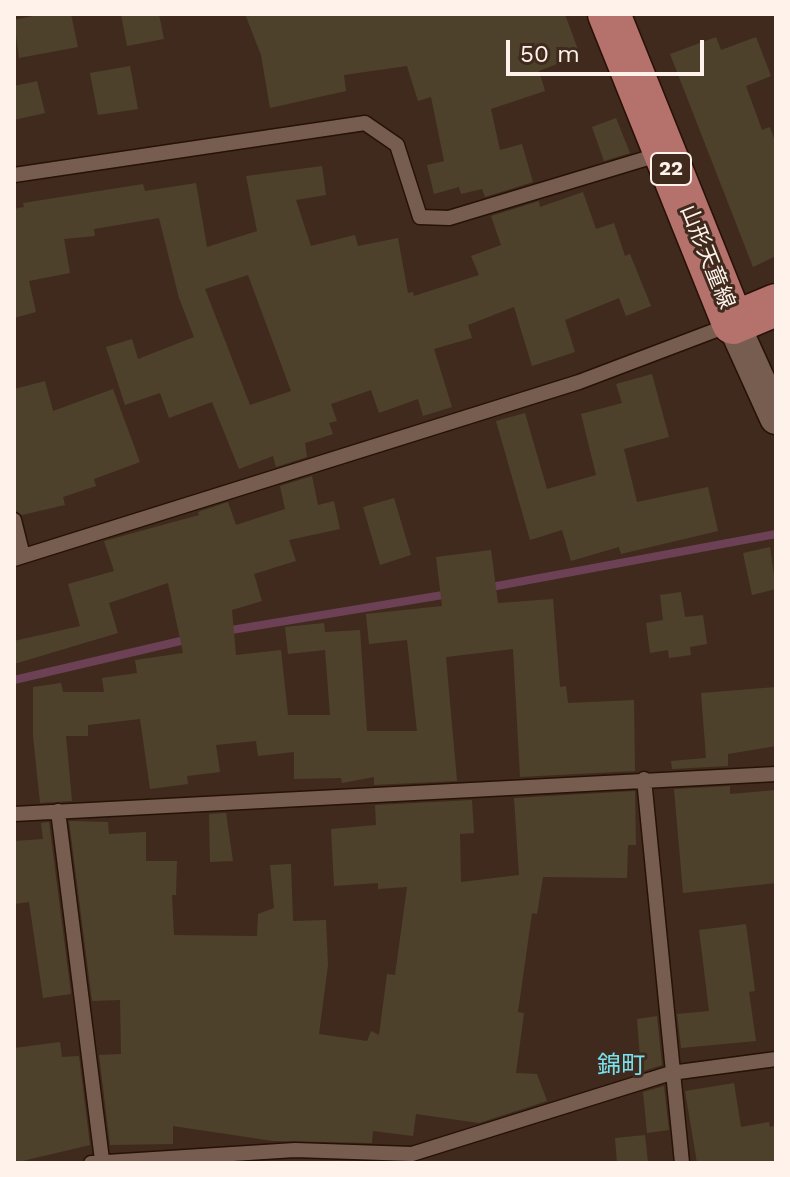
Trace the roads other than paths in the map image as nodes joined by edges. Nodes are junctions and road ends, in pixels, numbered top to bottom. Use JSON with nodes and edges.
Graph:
{"nodes":[{"id":1,"x":609,"y":14,"type":"edge"},
{"id":2,"x":665,"y":153,"type":"junction"},
{"id":3,"x":14,"y":175,"type":"edge"},
{"id":4,"x":776,"y":305,"type":"edge"},
{"id":5,"x":733,"y":323,"type":"junction"},
{"id":6,"x":776,"y":418,"type":"edge"},
{"id":7,"x":14,"y":520,"type":"edge"},
{"id":8,"x":18,"y":558,"type":"edge"},
{"id":9,"x":776,"y":774,"type":"edge"},
{"id":10,"x":644,"y":779,"type":"junction"},
{"id":11,"x":58,"y":811,"type":"junction"},
{"id":12,"x":14,"y":814,"type":"edge"},
{"id":13,"x":776,"y":1059,"type":"edge"},
{"id":14,"x":671,"y":1073,"type":"junction"},
{"id":15,"x":297,"y":1157,"type":"edge"},
{"id":16,"x":97,"y":1161,"type":"edge"},
{"id":17,"x":682,"y":1163,"type":"edge"}],
"edges":[{"from":1,"to":2,"type":"main road","name":"山形天童線","number":"22"},
{"from":2,"to":3,"type":"lane"},
{"from":2,"to":5,"type":"main road","name":"山形天童線","number":"22"},
{"from":4,"to":5,"type":"main road","name":"山形天童線"},
{"from":5,"to":6,"type":"street"},
{"from":5,"to":8,"type":"lane"},
{"from":7,"to":8,"type":"lane"},
{"from":9,"to":10,"type":"lane"},
{"from":10,"to":11,"type":"lane"},
{"from":10,"to":14,"type":"lane"},
{"from":11,"to":12,"type":"lane"},
{"from":11,"to":16,"type":"lane"},
{"from":13,"to":14,"type":"lane"},
{"from":14,"to":15,"type":"lane"},
{"from":14,"to":17,"type":"lane"},
{"from":15,"to":16,"type":"lane"}]}
